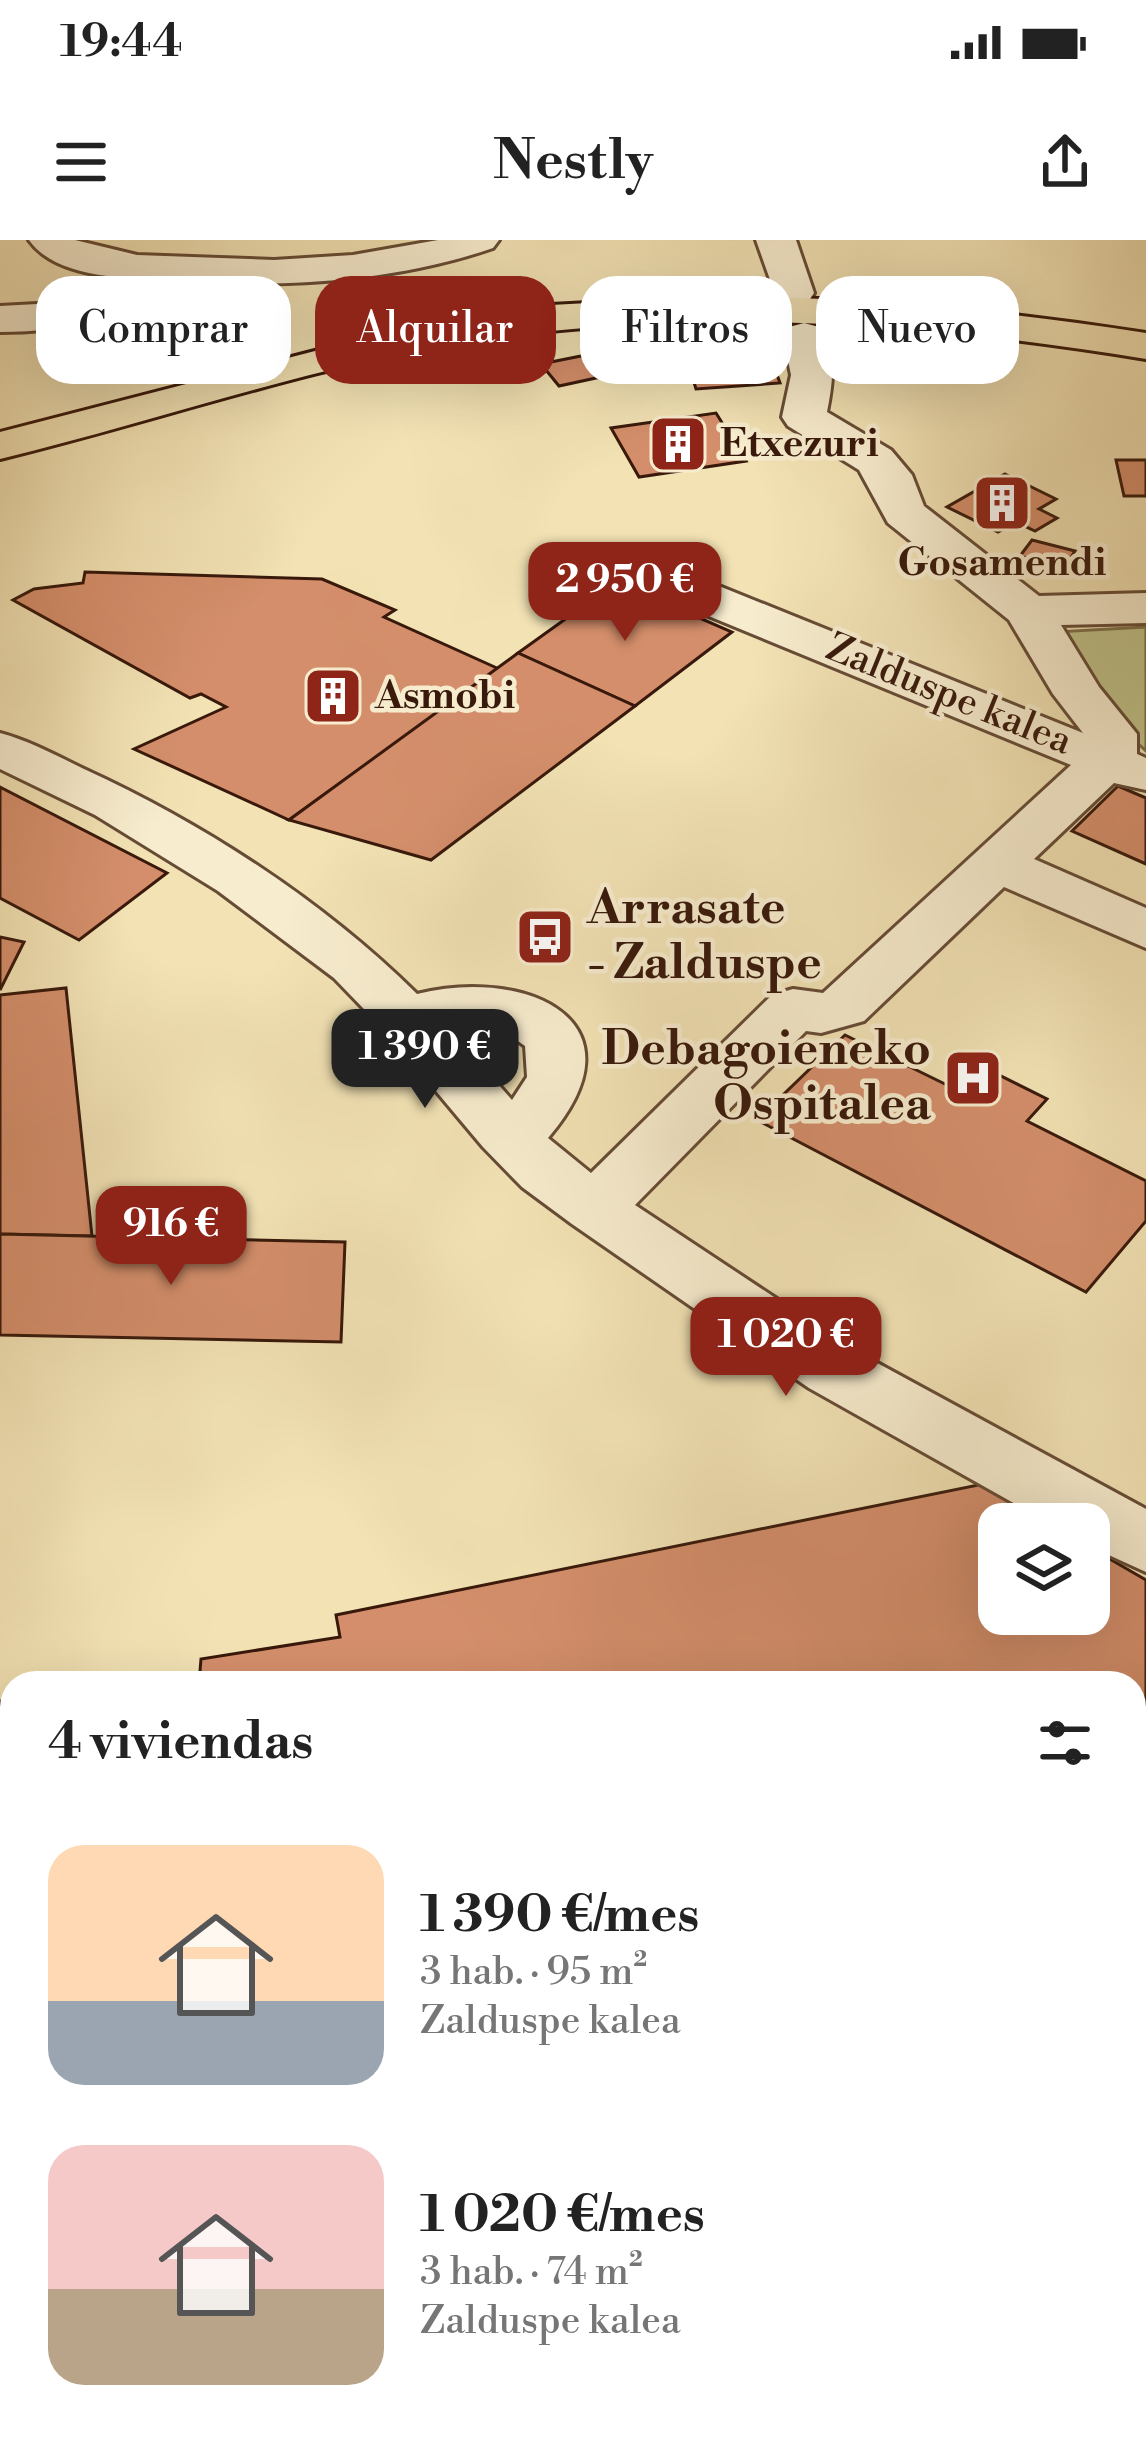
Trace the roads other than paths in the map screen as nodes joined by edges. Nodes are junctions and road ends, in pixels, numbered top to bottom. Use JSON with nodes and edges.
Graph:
{"nodes":[{"id":1,"x":50,"y":240,"type":"edge"},
{"id":2,"x":479,"y":240,"type":"edge"},
{"id":3,"x":776,"y":240,"type":"edge"},
{"id":4,"x":261,"y":271,"type":"junction"},
{"id":5,"x":0,"y":319,"type":"edge"},
{"id":6,"x":1146,"y":346,"type":"edge"},
{"id":7,"x":0,"y":446,"type":"edge"},
{"id":8,"x":655,"y":577,"type":"dead end"},
{"id":9,"x":1146,"y":608,"type":"edge"},
{"id":10,"x":1028,"y":611,"type":"junction"},
{"id":11,"x":0,"y":749,"type":"edge"},
{"id":12,"x":1127,"y":769,"type":"edge"},
{"id":13,"x":997,"y":863,"type":"junction"},
{"id":14,"x":1146,"y":930,"type":"edge"},
{"id":15,"x":405,"y":1016,"type":"junction"},
{"id":16,"x":512,"y":1139,"type":"junction"},
{"id":17,"x":594,"y":1208,"type":"junction"},
{"id":18,"x":1146,"y":1543,"type":"edge"}],
"edges":[{"from":1,"to":4,"type":"street"},
{"from":2,"to":4,"type":"street"},
{"from":3,"to":10,"type":"street","name":"Zalduspe kalea"},
{"from":4,"to":5,"type":"street"},
{"from":6,"to":7,"type":"main road"},
{"from":8,"to":12,"type":"street","name":"Zalduspe kalea"},
{"from":9,"to":10,"type":"street"},
{"from":10,"to":12,"type":"street","name":"Zalduspe kalea"},
{"from":11,"to":15,"type":"street"},
{"from":12,"to":13,"type":"street","name":"Zalduspe kalea"},
{"from":13,"to":14,"type":"street"},
{"from":13,"to":17,"type":"street","name":"Zalduspe kalea"},
{"from":15,"to":16,"type":"street"},
{"from":15,"to":16,"type":"street"},
{"from":16,"to":17,"type":"street"},
{"from":17,"to":18,"type":"street"}]}
